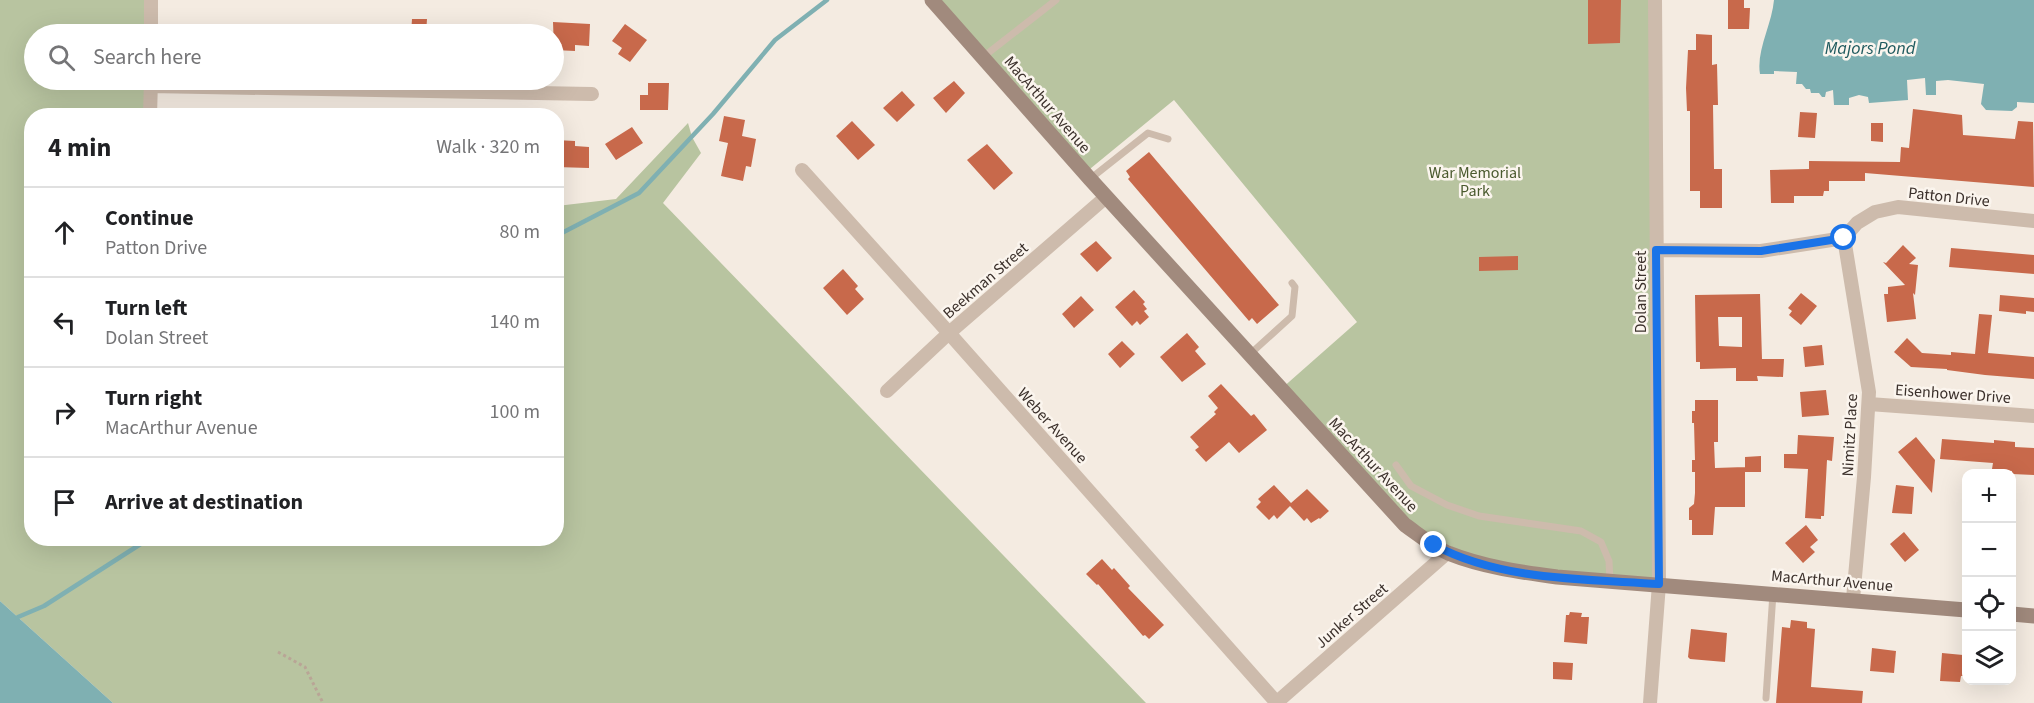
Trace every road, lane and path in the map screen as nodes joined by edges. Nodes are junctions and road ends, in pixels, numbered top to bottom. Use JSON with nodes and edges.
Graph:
{"nodes":[{"id":1,"x":151,"y":0,"type":"edge"},
{"id":2,"x":933,"y":0,"type":"edge"},
{"id":3,"x":1056,"y":0,"type":"edge"},
{"id":4,"x":1655,"y":0,"type":"edge"},
{"id":5,"x":151,"y":24,"type":"edge"},
{"id":6,"x":983,"y":57,"type":"junction"},
{"id":7,"x":151,"y":90,"type":"edge"},
{"id":8,"x":432,"y":90,"type":"edge"},
{"id":9,"x":592,"y":94,"type":"dead end"},
{"id":10,"x":150,"y":108,"type":"edge"},
{"id":11,"x":1168,"y":139,"type":"dead end"},
{"id":12,"x":802,"y":170,"type":"dead end"},
{"id":13,"x":1089,"y":179,"type":"junction"},
{"id":14,"x":1106,"y":197,"type":"junction"},
{"id":15,"x":2034,"y":221,"type":"edge"},
{"id":16,"x":1844,"y":238,"type":"junction"},
{"id":17,"x":1656,"y":250,"type":"junction"},
{"id":18,"x":1292,"y":283,"type":"dead end"},
{"id":19,"x":949,"y":333,"type":"junction"},
{"id":20,"x":1249,"y":355,"type":"junction"},
{"id":21,"x":887,"y":390,"type":"dead end"},
{"id":22,"x":1869,"y":404,"type":"junction"},
{"id":23,"x":2034,"y":416,"type":"edge"},
{"id":24,"x":1396,"y":465,"type":"dead end"},
{"id":25,"x":1448,"y":553,"type":"junction"},
{"id":26,"x":1610,"y":581,"type":"junction"},
{"id":27,"x":1659,"y":584,"type":"junction"},
{"id":28,"x":1773,"y":593,"type":"junction"},
{"id":29,"x":1853,"y":599,"type":"junction"},
{"id":30,"x":1962,"y":610,"type":"edge"},
{"id":31,"x":2016,"y":614,"type":"edge"},
{"id":32,"x":2034,"y":616,"type":"edge"},
{"id":33,"x":278,"y":652,"type":"dead end"},
{"id":34,"x":1766,"y":698,"type":"dead end"},
{"id":35,"x":323,"y":703,"type":"edge"},
{"id":36,"x":1277,"y":703,"type":"edge"},
{"id":37,"x":1650,"y":703,"type":"edge"}],
"edges":[{"from":1,"to":5,"type":"street"},
{"from":2,"to":6,"type":"street","name":"MacArthur Avenue"},
{"from":3,"to":6,"type":"lane"},
{"from":4,"to":17,"type":"street","name":"Dolan Street"},
{"from":6,"to":13,"type":"street","name":"MacArthur Avenue"},
{"from":7,"to":10,"type":"street"},
{"from":8,"to":9,"type":"street"},
{"from":11,"to":13,"type":"lane"},
{"from":12,"to":19,"type":"street","name":"Weber Avenue"},
{"from":13,"to":14,"type":"street","name":"MacArthur Avenue"},
{"from":14,"to":19,"type":"street","name":"Beekman Street"},
{"from":14,"to":20,"type":"street","name":"MacArthur Avenue"},
{"from":15,"to":16,"type":"street","name":"Patton Drive"},
{"from":16,"to":17,"type":"street"},
{"from":16,"to":22,"type":"street","name":"Nimitz Place"},
{"from":17,"to":27,"type":"street","name":"Dolan Street"},
{"from":18,"to":20,"type":"lane"},
{"from":19,"to":21,"type":"street","name":"Beekman Street"},
{"from":19,"to":36,"type":"street","name":"Weber Avenue"},
{"from":20,"to":25,"type":"street","name":"MacArthur Avenue"},
{"from":22,"to":23,"type":"street","name":"Eisenhower Drive"},
{"from":22,"to":29,"type":"street","name":"Nimitz Place"},
{"from":24,"to":26,"type":"lane"},
{"from":25,"to":26,"type":"street","name":"MacArthur Avenue"},
{"from":25,"to":36,"type":"street","name":"Junker Street"},
{"from":26,"to":27,"type":"street","name":"MacArthur Avenue"},
{"from":27,"to":28,"type":"street","name":"MacArthur Avenue"},
{"from":27,"to":37,"type":"street","name":"Dolan Street"},
{"from":28,"to":29,"type":"street","name":"MacArthur Avenue"},
{"from":28,"to":34,"type":"lane"},
{"from":29,"to":30,"type":"street","name":"MacArthur Avenue"},
{"from":31,"to":32,"type":"street"},
{"from":33,"to":35,"type":"path"}]}
